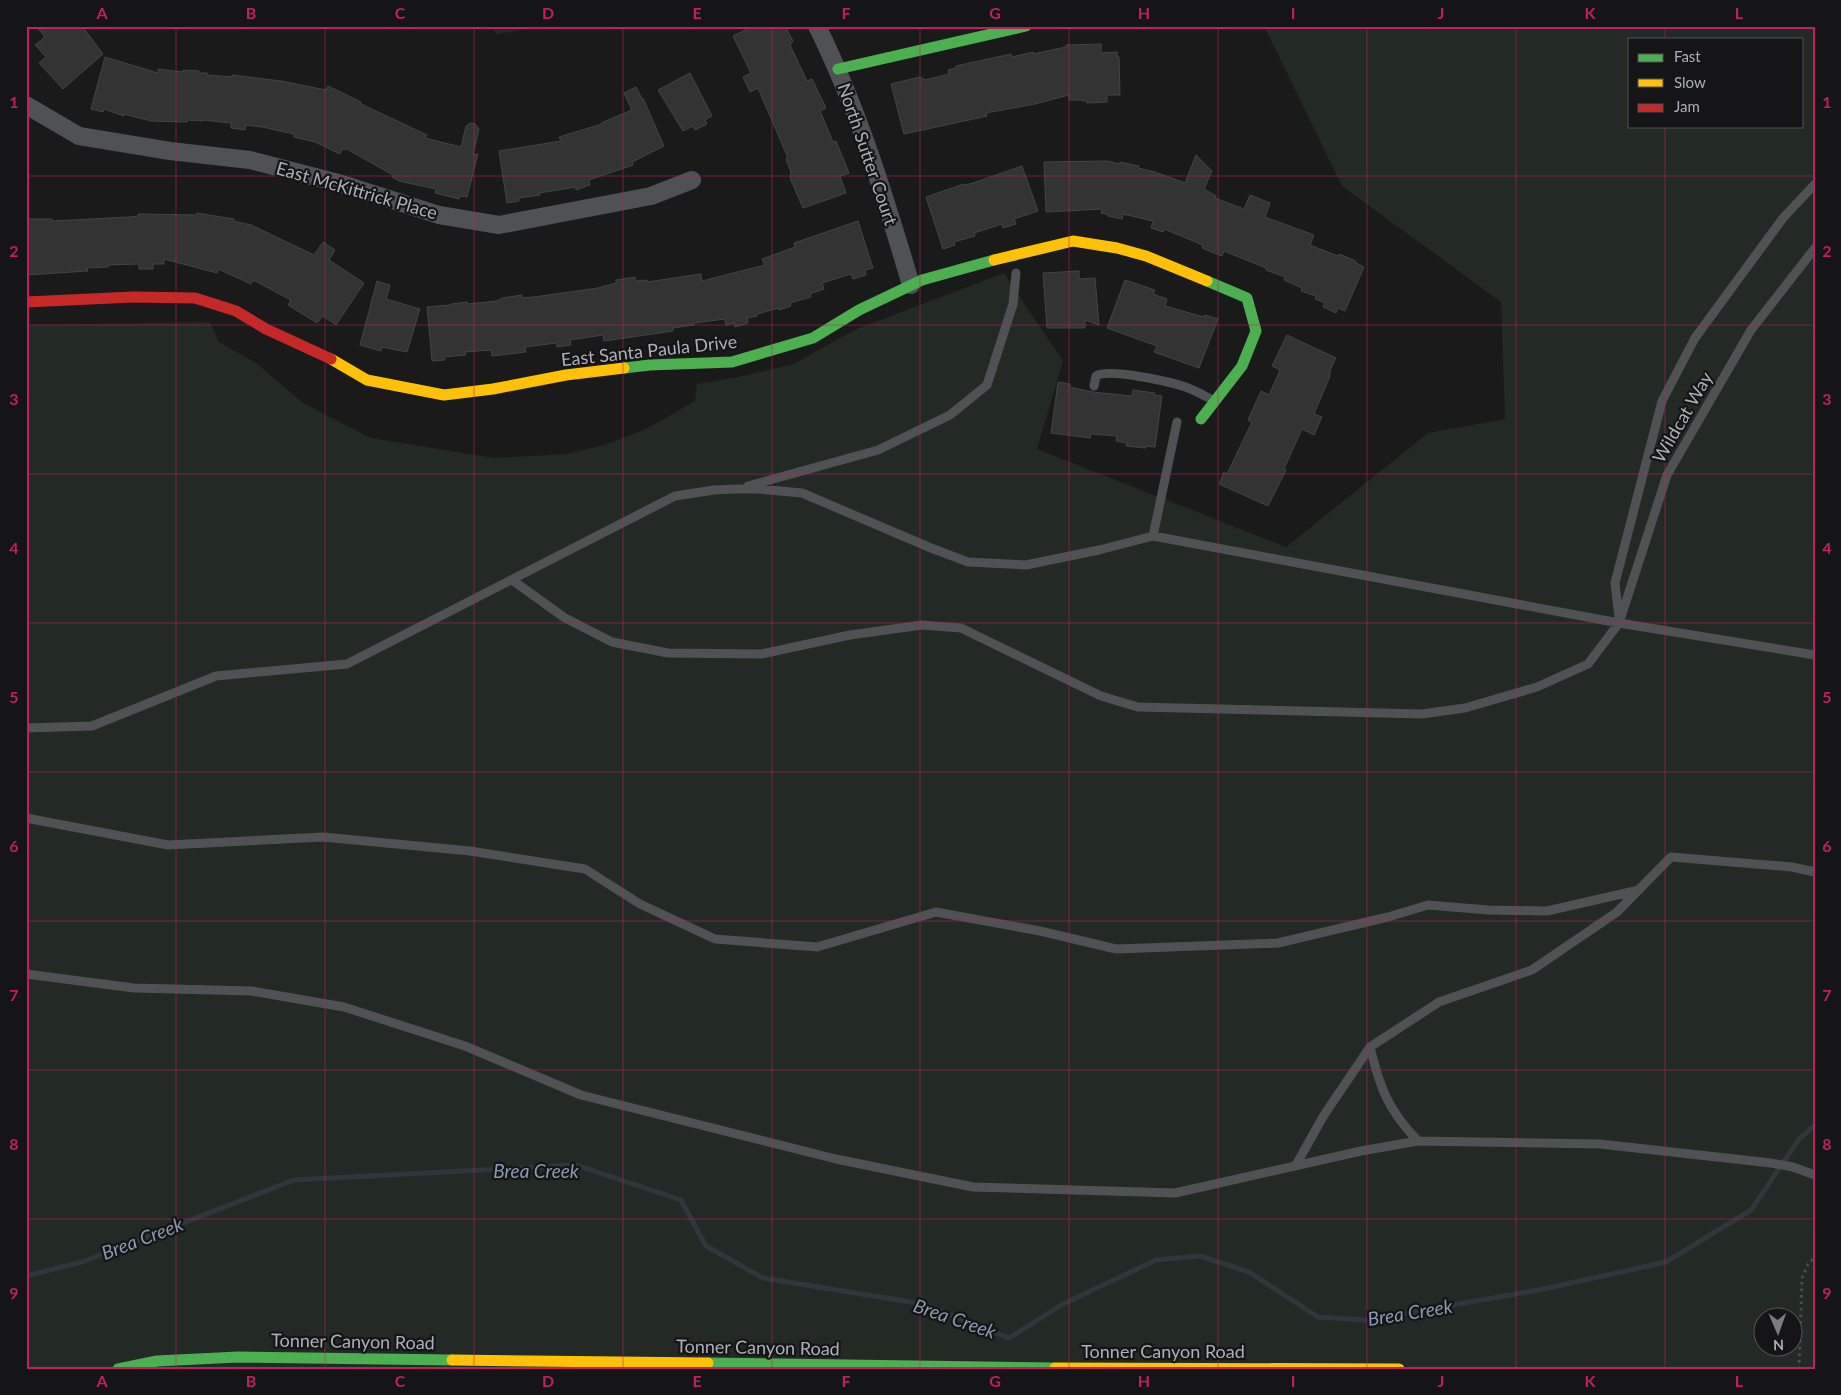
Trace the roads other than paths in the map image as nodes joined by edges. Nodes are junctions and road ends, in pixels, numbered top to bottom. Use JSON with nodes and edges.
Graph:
{"nodes":[{"id":1,"x":817,"y":26,"type":"edge"},
{"id":2,"x":1026,"y":26,"type":"edge"},
{"id":3,"x":838,"y":69,"type":"junction"},
{"id":4,"x":26,"y":105,"type":"edge"},
{"id":5,"x":692,"y":180,"type":"dead end"},
{"id":6,"x":1815,"y":184,"type":"edge"},
{"id":7,"x":1815,"y":248,"type":"edge"},
{"id":8,"x":1016,"y":273,"type":"dead end"},
{"id":9,"x":911,"y":285,"type":"junction"},
{"id":10,"x":26,"y":302,"type":"edge"},
{"id":11,"x":1094,"y":386,"type":"dead end"},
{"id":12,"x":1215,"y":402,"type":"junction"},
{"id":13,"x":1201,"y":419,"type":"dead end"},
{"id":14,"x":1178,"y":422,"type":"dead end"},
{"id":15,"x":736,"y":489,"type":"junction"},
{"id":16,"x":1153,"y":536,"type":"junction"},
{"id":17,"x":512,"y":580,"type":"junction"},
{"id":18,"x":1619,"y":623,"type":"junction"},
{"id":19,"x":1815,"y":655,"type":"edge"},
{"id":20,"x":26,"y":728,"type":"edge"},
{"id":21,"x":26,"y":818,"type":"edge"},
{"id":22,"x":1815,"y":872,"type":"edge"},
{"id":23,"x":1639,"y":890,"type":"junction"},
{"id":24,"x":26,"y":974,"type":"edge"},
{"id":25,"x":1370,"y":1047,"type":"junction"},
{"id":26,"x":1418,"y":1141,"type":"junction"},
{"id":27,"x":1296,"y":1165,"type":"junction"},
{"id":28,"x":1815,"y":1175,"type":"edge"},
{"id":29,"x":400,"y":1364,"type":"edge"},
{"id":30,"x":594,"y":1365,"type":"edge"},
{"id":31,"x":711,"y":1366,"type":"edge"},
{"id":32,"x":729,"y":1366,"type":"edge"},
{"id":33,"x":992,"y":1368,"type":"edge"},
{"id":34,"x":118,"y":1369,"type":"edge"},
{"id":35,"x":1399,"y":1369,"type":"edge"}],
"edges":[{"from":1,"to":3,"type":"street","name":"North Sutter Court"},
{"from":2,"to":3,"type":"street"},
{"from":3,"to":9,"type":"street","name":"North Sutter Court"},
{"from":4,"to":5,"type":"street","name":"East McKittrick Place"},
{"from":6,"to":18,"type":"lane"},
{"from":7,"to":18,"type":"lane","name":"Wildcat Way"},
{"from":8,"to":15,"type":"lane"},
{"from":9,"to":10,"type":"street","name":"East Santa Paula Drive"},
{"from":9,"to":12,"type":"street","name":"East Santa Paula Drive"},
{"from":11,"to":12,"type":"lane"},
{"from":12,"to":13,"type":"street","name":"East Santa Paula Drive"},
{"from":14,"to":16,"type":"lane"},
{"from":15,"to":16,"type":"lane"},
{"from":15,"to":17,"type":"lane"},
{"from":16,"to":18,"type":"lane"},
{"from":17,"to":18,"type":"lane","name":"Wildcat Way"},
{"from":17,"to":20,"type":"lane"},
{"from":18,"to":19,"type":"lane"},
{"from":21,"to":23,"type":"lane"},
{"from":22,"to":23,"type":"lane"},
{"from":23,"to":25,"type":"lane"},
{"from":24,"to":27,"type":"lane"},
{"from":25,"to":26,"type":"lane"},
{"from":25,"to":27,"type":"lane"},
{"from":26,"to":27,"type":"lane"},
{"from":26,"to":28,"type":"lane"},
{"from":29,"to":30,"type":"street","name":"Tonner Canyon Road"},
{"from":29,"to":34,"type":"street","name":"Tonner Canyon Road"},
{"from":30,"to":31,"type":"street","name":"Tonner Canyon Road"},
{"from":31,"to":32,"type":"street","name":"Tonner Canyon Road"},
{"from":32,"to":33,"type":"street","name":"Tonner Canyon Road"},
{"from":33,"to":35,"type":"street","name":"Tonner Canyon Road"}]}
